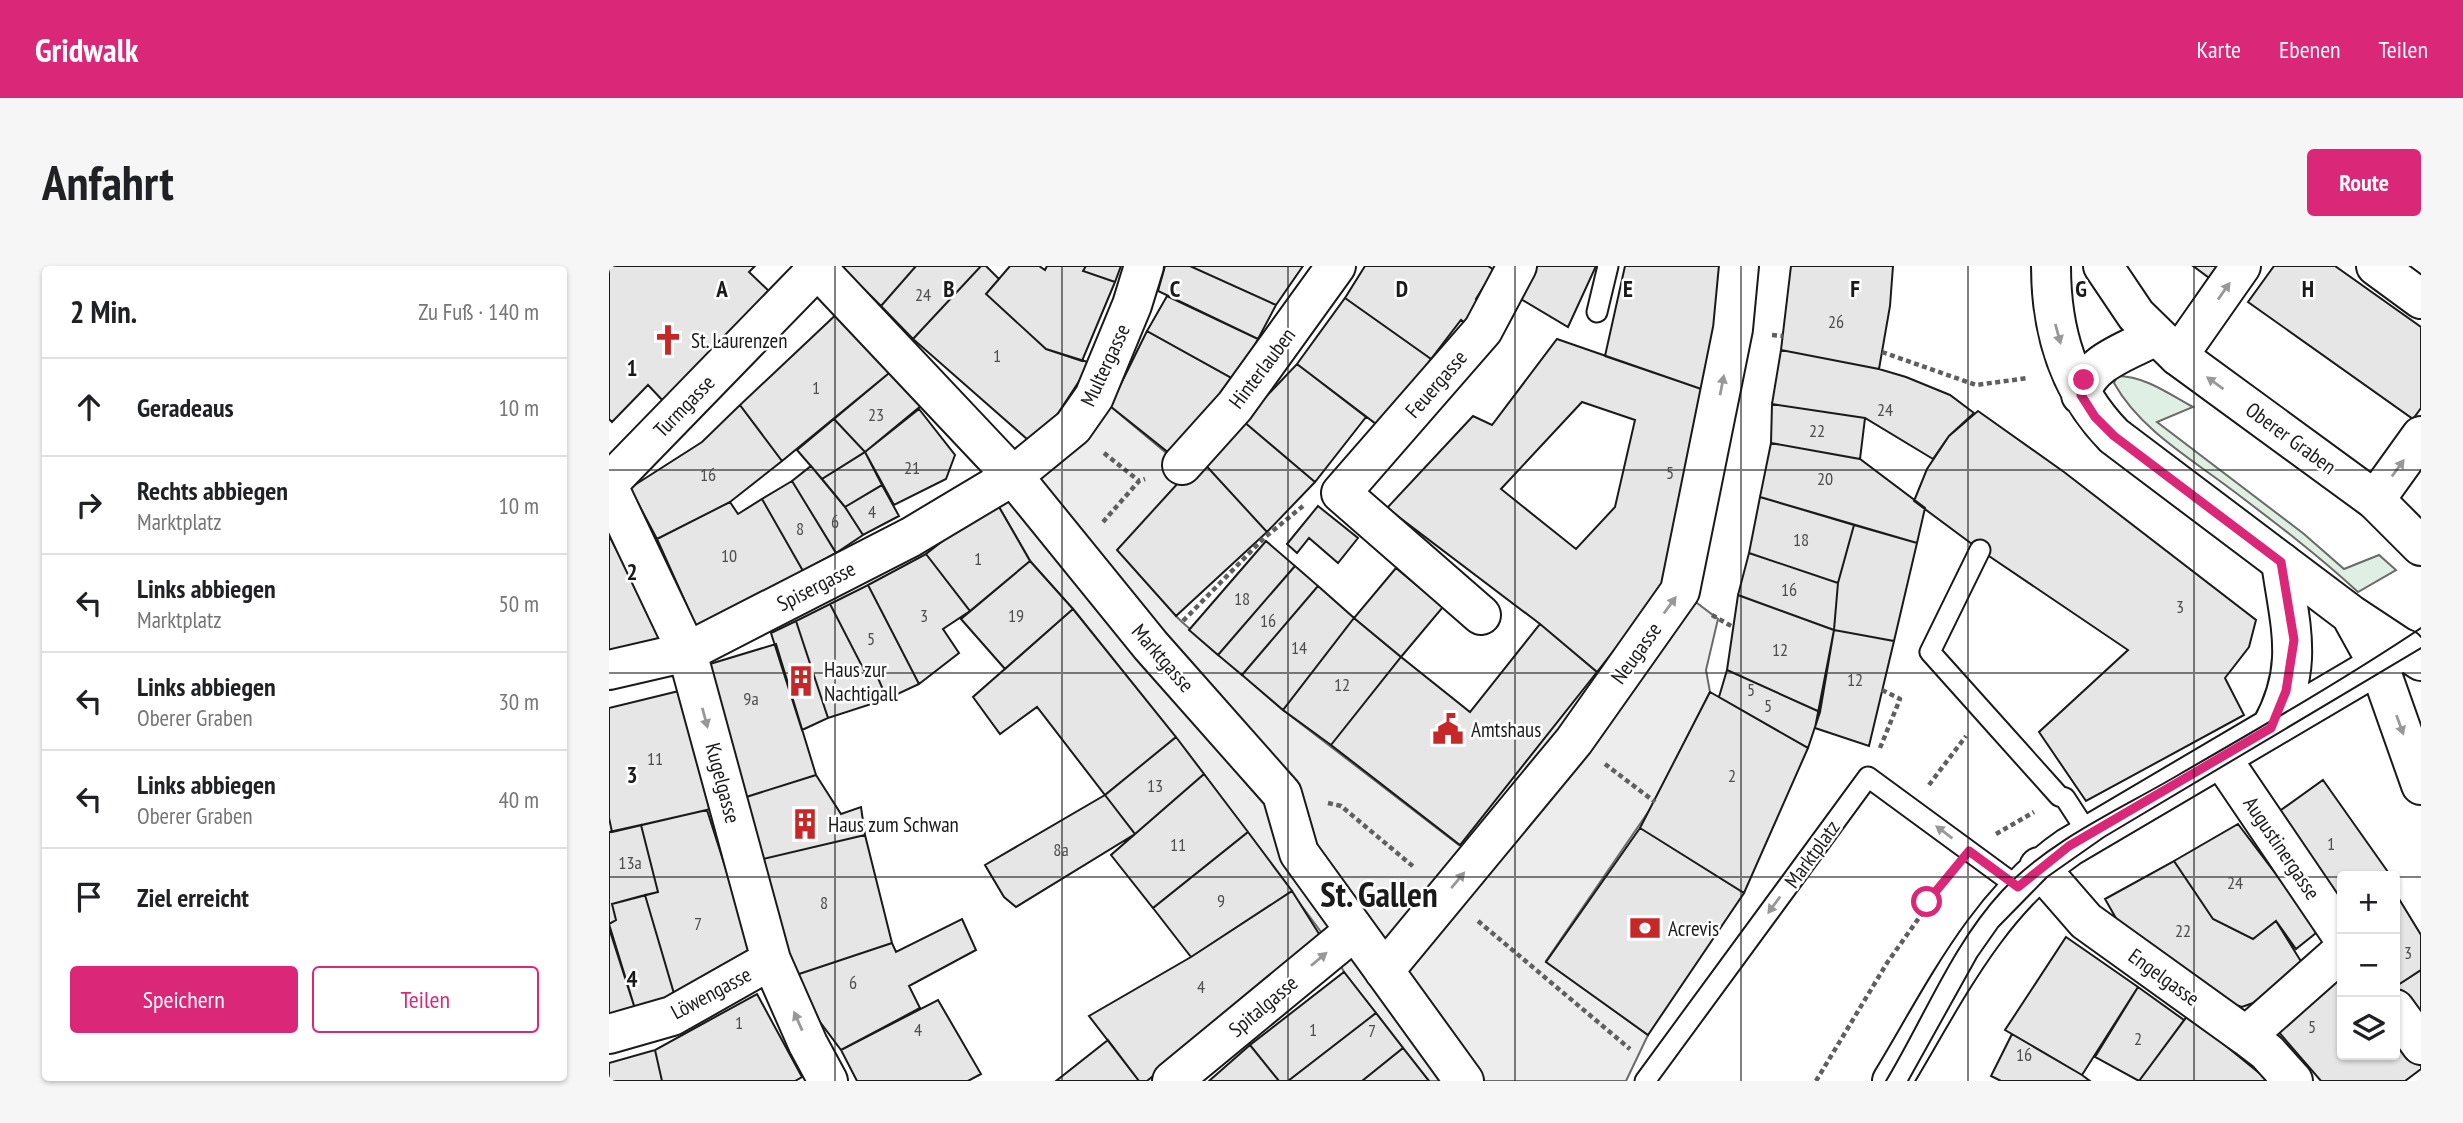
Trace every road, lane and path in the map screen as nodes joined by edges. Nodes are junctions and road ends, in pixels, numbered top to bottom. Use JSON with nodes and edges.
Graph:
{"nodes":[{"id":1,"x":1144,"y":266,"type":"edge"},
{"id":2,"x":1336,"y":266,"type":"edge"},
{"id":3,"x":1517,"y":266,"type":"edge"},
{"id":4,"x":1608,"y":266,"type":"edge"},
{"id":5,"x":1739,"y":266,"type":"edge"},
{"id":6,"x":2051,"y":266,"type":"edge"},
{"id":7,"x":2103,"y":266,"type":"edge"},
{"id":8,"x":2241,"y":266,"type":"edge"},
{"id":9,"x":2375,"y":266,"type":"edge"},
{"id":10,"x":818,"y":267,"type":"edge"},
{"id":11,"x":2421,"y":299,"type":"edge"},
{"id":12,"x":1597,"y":312,"type":"dead end"},
{"id":13,"x":2167,"y":346,"type":"junction"},
{"id":14,"x":1882,"y":352,"type":"dead end"},
{"id":15,"x":2028,"y":378,"type":"dead end"},
{"id":16,"x":2081,"y":395,"type":"junction"},
{"id":17,"x":2421,"y":436,"type":"edge"},
{"id":18,"x":1182,"y":465,"type":"joint"},
{"id":19,"x":1013,"y":476,"type":"junction"},
{"id":20,"x":609,"y":483,"type":"edge"},
{"id":21,"x":609,"y":488,"type":"edge"},
{"id":22,"x":1341,"y":493,"type":"junction"},
{"id":23,"x":2375,"y":500,"type":"junction"},
{"id":24,"x":2421,"y":546,"type":"edge"},
{"id":25,"x":1980,"y":551,"type":"dead end"},
{"id":26,"x":1076,"y":553,"type":"junction"},
{"id":27,"x":2281,"y":562,"type":"junction"},
{"id":28,"x":1481,"y":615,"type":"dead end"},
{"id":29,"x":1718,"y":619,"type":"dead end"},
{"id":30,"x":1733,"y":627,"type":"dead end"},
{"id":31,"x":1151,"y":646,"type":"junction"},
{"id":32,"x":687,"y":652,"type":"junction"},
{"id":33,"x":2406,"y":654,"type":"edge"},
{"id":34,"x":609,"y":670,"type":"edge"},
{"id":35,"x":1882,"y":690,"type":"dead end"},
{"id":36,"x":1983,"y":713,"type":"junction"},
{"id":37,"x":2271,"y":728,"type":"junction"},
{"id":38,"x":1574,"y":741,"type":"junction"},
{"id":39,"x":2222,"y":759,"type":"junction"},
{"id":40,"x":1938,"y":775,"type":"dead end"},
{"id":41,"x":1868,"y":777,"type":"junction"},
{"id":42,"x":2421,"y":785,"type":"edge"},
{"id":43,"x":1282,"y":794,"type":"junction"},
{"id":44,"x":2059,"y":796,"type":"junction"},
{"id":45,"x":1655,"y":802,"type":"dead end"},
{"id":46,"x":2089,"y":835,"type":"junction"},
{"id":47,"x":1969,"y":851,"type":"junction"},
{"id":48,"x":2029,"y":877,"type":"junction"},
{"id":49,"x":1447,"y":895,"type":"junction"},
{"id":50,"x":1354,"y":931,"type":"junction"},
{"id":51,"x":2341,"y":934,"type":"edge"},
{"id":52,"x":2337,"y":955,"type":"edge"},
{"id":53,"x":771,"y":960,"type":"junction"},
{"id":54,"x":1384,"y":971,"type":"junction"},
{"id":55,"x":2400,"y":1016,"type":"edge"},
{"id":56,"x":609,"y":1034,"type":"edge"},
{"id":57,"x":2246,"y":1036,"type":"junction"},
{"id":58,"x":2421,"y":1045,"type":"edge"},
{"id":59,"x":1649,"y":1075,"type":"edge"},
{"id":60,"x":817,"y":1077,"type":"edge"},
{"id":61,"x":1173,"y":1081,"type":"edge"},
{"id":62,"x":1464,"y":1081,"type":"edge"},
{"id":63,"x":1816,"y":1081,"type":"edge"},
{"id":64,"x":1892,"y":1081,"type":"edge"},
{"id":65,"x":2293,"y":1081,"type":"edge"}],
"edges":[{"from":1,"to":19,"type":"street","name":"Multergasse"},
{"from":2,"to":18,"type":"street","name":"Hinterlauben"},
{"from":3,"to":22,"type":"street","name":"Feuergasse"},
{"from":4,"to":12,"type":"lane"},
{"from":38,"to":5,"type":"street","name":"Neugasse","one_way":true},
{"from":6,"to":16,"type":"street","one_way":true},
{"from":7,"to":13,"type":"street","name":"Oberer Graben"},
{"from":13,"to":8,"type":"street","one_way":true},
{"from":9,"to":11,"type":"street"},
{"from":10,"to":19,"type":"street","name":"Marktgasse"},
{"from":10,"to":20,"type":"street","name":"Turmgasse"},
{"from":13,"to":16,"type":"street"},
{"from":23,"to":13,"type":"street","name":"Oberer Graben","one_way":true},
{"from":14,"to":15,"type":"path"},
{"from":16,"to":27,"type":"street"},
{"from":23,"to":17,"type":"street","one_way":true},
{"from":18,"to":26,"type":"path"},
{"from":19,"to":26,"type":"street","name":"Marktgasse"},
{"from":19,"to":32,"type":"street","name":"Spisergasse"},
{"from":21,"to":32,"type":"street","name":"Kugelgasse"},
{"from":22,"to":28,"type":"street"},
{"from":22,"to":31,"type":"path"},
{"from":23,"to":24,"type":"street","name":"Oberer Graben"},
{"from":25,"to":36,"type":"lane"},
{"from":26,"to":31,"type":"street","name":"Marktgasse"},
{"from":27,"to":33,"type":"street"},
{"from":27,"to":37,"type":"street"},
{"from":29,"to":30,"type":"path"},
{"from":31,"to":43,"type":"street","name":"Marktgasse"},
{"from":32,"to":34,"type":"street","name":"Spisergasse"},
{"from":32,"to":53,"type":"street","name":"Kugelgasse","one_way":true},
{"from":33,"to":37,"type":"street"},
{"from":33,"to":42,"type":"street","one_way":true},
{"from":35,"to":41,"type":"path"},
{"from":36,"to":40,"type":"path"},
{"from":36,"to":44,"type":"lane"},
{"from":37,"to":39,"type":"street"},
{"from":38,"to":45,"type":"path"},
{"from":49,"to":38,"type":"street","name":"Neugasse","one_way":true},
{"from":39,"to":46,"type":"street"},
{"from":39,"to":51,"type":"street","name":"Augustinergasse"},
{"from":47,"to":41,"type":"lane","one_way":true},
{"from":41,"to":59,"type":"lane","name":"Marktplatz","one_way":true},
{"from":43,"to":49,"type":"path"},
{"from":43,"to":50,"type":"street","name":"Marktgasse"},
{"from":44,"to":46,"type":"lane"},
{"from":44,"to":47,"type":"path"},
{"from":46,"to":48,"type":"street"},
{"from":47,"to":48,"type":"lane"},
{"from":47,"to":63,"type":"path"},
{"from":48,"to":57,"type":"street","name":"Engelgasse"},
{"from":48,"to":64,"type":"street"},
{"from":49,"to":54,"type":"street","name":"Neugasse"},
{"from":49,"to":59,"type":"path"},
{"from":50,"to":54,"type":"street","name":"Marktgasse"},
{"from":61,"to":50,"type":"street","name":"Spitalgasse","one_way":true},
{"from":52,"to":57,"type":"street"},
{"from":53,"to":56,"type":"street","name":"Löwengasse"},
{"from":60,"to":53,"type":"street","name":"Kugelgasse","one_way":true},
{"from":54,"to":62,"type":"street","name":"Marktgasse"},
{"from":55,"to":58,"type":"street"},
{"from":57,"to":65,"type":"street","name":"Engelgasse"}]}
